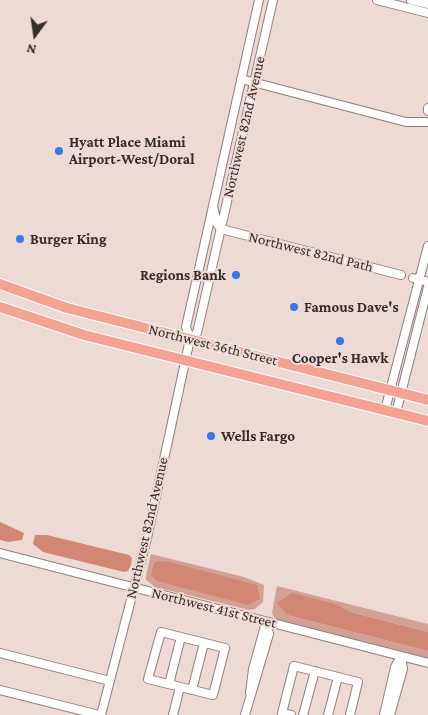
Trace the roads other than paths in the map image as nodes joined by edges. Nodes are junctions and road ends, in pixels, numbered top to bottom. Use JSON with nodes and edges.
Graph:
{"nodes":[{"id":1,"x":259,"y":0,"type":"edge"},
{"id":2,"x":272,"y":0,"type":"edge"},
{"id":3,"x":378,"y":0,"type":"edge"},
{"id":4,"x":411,"y":0,"type":"edge"},
{"id":5,"x":428,"y":4,"type":"edge"},
{"id":6,"x":428,"y":13,"type":"edge"},
{"id":7,"x":241,"y":79,"type":"junction"},
{"id":8,"x":254,"y":83,"type":"junction"},
{"id":9,"x":428,"y":122,"type":"edge"},
{"id":10,"x":226,"y":146,"type":"junction"},
{"id":11,"x":239,"y":149,"type":"junction"},
{"id":12,"x":213,"y":204,"type":"junction"},
{"id":13,"x":221,"y":229,"type":"junction"},
{"id":14,"x":428,"y":246,"type":"edge"},
{"id":15,"x":401,"y":275,"type":"dead end"},
{"id":16,"x":416,"y":279,"type":"junction"},
{"id":17,"x":428,"y":282,"type":"edge"},
{"id":18,"x":0,"y":284,"type":"edge"},
{"id":19,"x":428,"y":287,"type":"edge"},
{"id":20,"x":0,"y":307,"type":"edge"},
{"id":21,"x":190,"y":339,"type":"junction"},
{"id":22,"x":186,"y":360,"type":"junction"},
{"id":23,"x":396,"y":392,"type":"junction"},
{"id":24,"x":428,"y":400,"type":"edge"},
{"id":25,"x":390,"y":412,"type":"junction"},
{"id":26,"x":428,"y":421,"type":"edge"},
{"id":27,"x":0,"y":553,"type":"edge"},
{"id":28,"x":134,"y":588,"type":"junction"},
{"id":29,"x":266,"y":622,"type":"junction"},
{"id":30,"x":181,"y":637,"type":"junction"},
{"id":31,"x":204,"y":643,"type":"junction"},
{"id":32,"x":0,"y":653,"type":"edge"},
{"id":33,"x":401,"y":656,"type":"junction"},
{"id":34,"x":428,"y":664,"type":"edge"},
{"id":35,"x":315,"y":671,"type":"junction"},
{"id":36,"x":338,"y":678,"type":"junction"},
{"id":37,"x":110,"y":681,"type":"junction"},
{"id":38,"x":169,"y":684,"type":"junction"},
{"id":39,"x":180,"y":687,"type":"junction"},
{"id":40,"x":0,"y":690,"type":"edge"},
{"id":41,"x":192,"y":690,"type":"junction"},
{"id":42,"x":100,"y":715,"type":"edge"},
{"id":43,"x":173,"y":715,"type":"edge"},
{"id":44,"x":245,"y":715,"type":"edge"},
{"id":45,"x":290,"y":715,"type":"edge"},
{"id":46,"x":303,"y":715,"type":"edge"},
{"id":47,"x":328,"y":715,"type":"edge"},
{"id":48,"x":350,"y":715,"type":"edge"},
{"id":49,"x":384,"y":715,"type":"edge"},
{"id":50,"x":390,"y":715,"type":"edge"}],
"edges":[{"from":1,"to":7,"type":"street","name":"Northwest 82nd Avenue"},
{"from":2,"to":8,"type":"street","name":"Northwest 82nd Avenue"},
{"from":3,"to":6,"type":"street"},
{"from":4,"to":5,"type":"street"},
{"from":7,"to":8,"type":"street"},
{"from":7,"to":10,"type":"street","name":"Northwest 82nd Avenue"},
{"from":8,"to":9,"type":"street"},
{"from":8,"to":11,"type":"street","name":"Northwest 82nd Avenue"},
{"from":10,"to":11,"type":"street"},
{"from":10,"to":12,"type":"street","name":"Northwest 82nd Avenue"},
{"from":11,"to":13,"type":"street","name":"Northwest 82nd Avenue"},
{"from":12,"to":13,"type":"street"},
{"from":12,"to":21,"type":"street","name":"Northwest 82nd Avenue"},
{"from":13,"to":15,"type":"street","name":"Northwest 82nd Path"},
{"from":13,"to":21,"type":"street","name":"Northwest 82nd Avenue"},
{"from":14,"to":16,"type":"street"},
{"from":16,"to":17,"type":"street"},
{"from":16,"to":23,"type":"street"},
{"from":18,"to":21,"type":"main road","name":"Northwest 36th Street"},
{"from":19,"to":23,"type":"street"},
{"from":20,"to":22,"type":"main road","name":"Northwest 36th Street"},
{"from":21,"to":22,"type":"street","name":"Northwest 82nd Avenue"},
{"from":21,"to":23,"type":"main road","name":"Northwest 36th Street"},
{"from":22,"to":25,"type":"main road","name":"Northwest 36th Street"},
{"from":22,"to":28,"type":"street","name":"Northwest 82nd Avenue"},
{"from":23,"to":24,"type":"main road","name":"Northwest 36th Street"},
{"from":23,"to":25,"type":"street"},
{"from":25,"to":26,"type":"main road","name":"Northwest 36th Street"},
{"from":27,"to":28,"type":"street","name":"Northwest 41st Street"},
{"from":28,"to":29,"type":"street","name":"Northwest 41st Street"},
{"from":28,"to":37,"type":"street","name":"Northwest 82nd Avenue"},
{"from":29,"to":33,"type":"street","name":"Northwest 41st Street"},
{"from":29,"to":44,"type":"street"},
{"from":30,"to":31,"type":"street"},
{"from":30,"to":38,"type":"street"},
{"from":30,"to":38,"type":"street"},
{"from":31,"to":41,"type":"street"},
{"from":31,"to":41,"type":"street"},
{"from":32,"to":37,"type":"street"},
{"from":33,"to":34,"type":"street","name":"Northwest 41st Street"},
{"from":33,"to":49,"type":"street"},
{"from":33,"to":50,"type":"street"},
{"from":35,"to":36,"type":"street"},
{"from":35,"to":45,"type":"street"},
{"from":35,"to":46,"type":"street"},
{"from":36,"to":47,"type":"street"},
{"from":36,"to":48,"type":"street"},
{"from":37,"to":42,"type":"street","name":"Northwest 82nd Avenue"},
{"from":38,"to":39,"type":"street"},
{"from":39,"to":41,"type":"street"},
{"from":39,"to":43,"type":"street"},
{"from":40,"to":42,"type":"street"}]}
